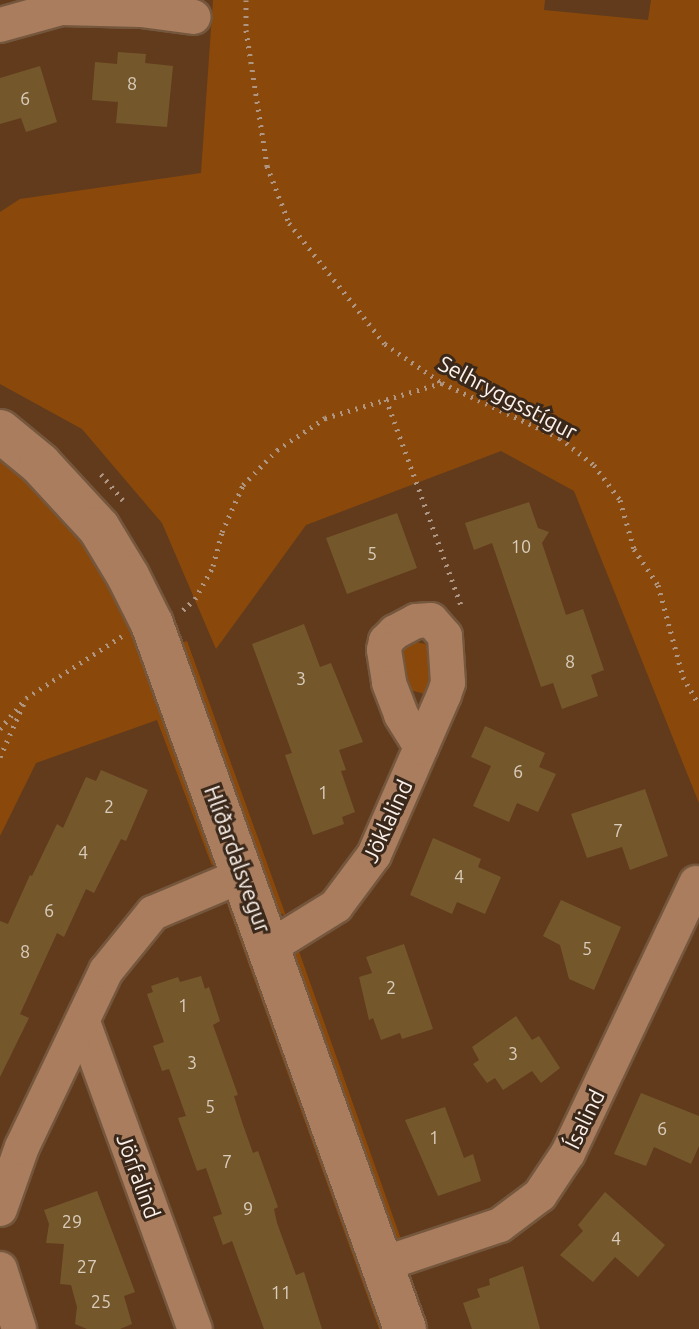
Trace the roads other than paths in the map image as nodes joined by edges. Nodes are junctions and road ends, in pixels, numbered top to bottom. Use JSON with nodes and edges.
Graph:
{"nodes":[{"id":1,"x":194,"y":17,"type":"dead end"},
{"id":2,"x":0,"y":25,"type":"edge"},
{"id":3,"x":0,"y":431,"type":"edge"},
{"id":4,"x":421,"y":747,"type":"junction"},
{"id":5,"x":243,"y":875,"type":"junction"},
{"id":6,"x":696,"y":883,"type":"dead end"},
{"id":7,"x":270,"y":947,"type":"junction"},
{"id":8,"x":83,"y":1022,"type":"junction"},
{"id":9,"x":0,"y":1209,"type":"edge"},
{"id":10,"x":383,"y":1264,"type":"junction"},
{"id":11,"x":0,"y":1269,"type":"edge"},
{"id":12,"x":19,"y":1329,"type":"edge"},
{"id":13,"x":195,"y":1329,"type":"edge"},
{"id":14,"x":405,"y":1329,"type":"edge"}],
"edges":[{"from":1,"to":2,"type":"street"},
{"from":3,"to":5,"type":"street","name":"Hlíðardalsvegur"},
{"from":4,"to":4,"type":"street","name":"Jöklalind"},
{"from":4,"to":7,"type":"street","name":"Jöklalind"},
{"from":5,"to":7,"type":"street","name":"Hlíðardalsvegur"},
{"from":5,"to":8,"type":"street"},
{"from":6,"to":10,"type":"street","name":"Ísalind"},
{"from":7,"to":10,"type":"street","name":"Hlíðardalsvegur"},
{"from":8,"to":9,"type":"street"},
{"from":8,"to":13,"type":"street","name":"Jörfalind"},
{"from":10,"to":14,"type":"street","name":"Hlíðardalsvegur"},
{"from":11,"to":12,"type":"street"}]}
